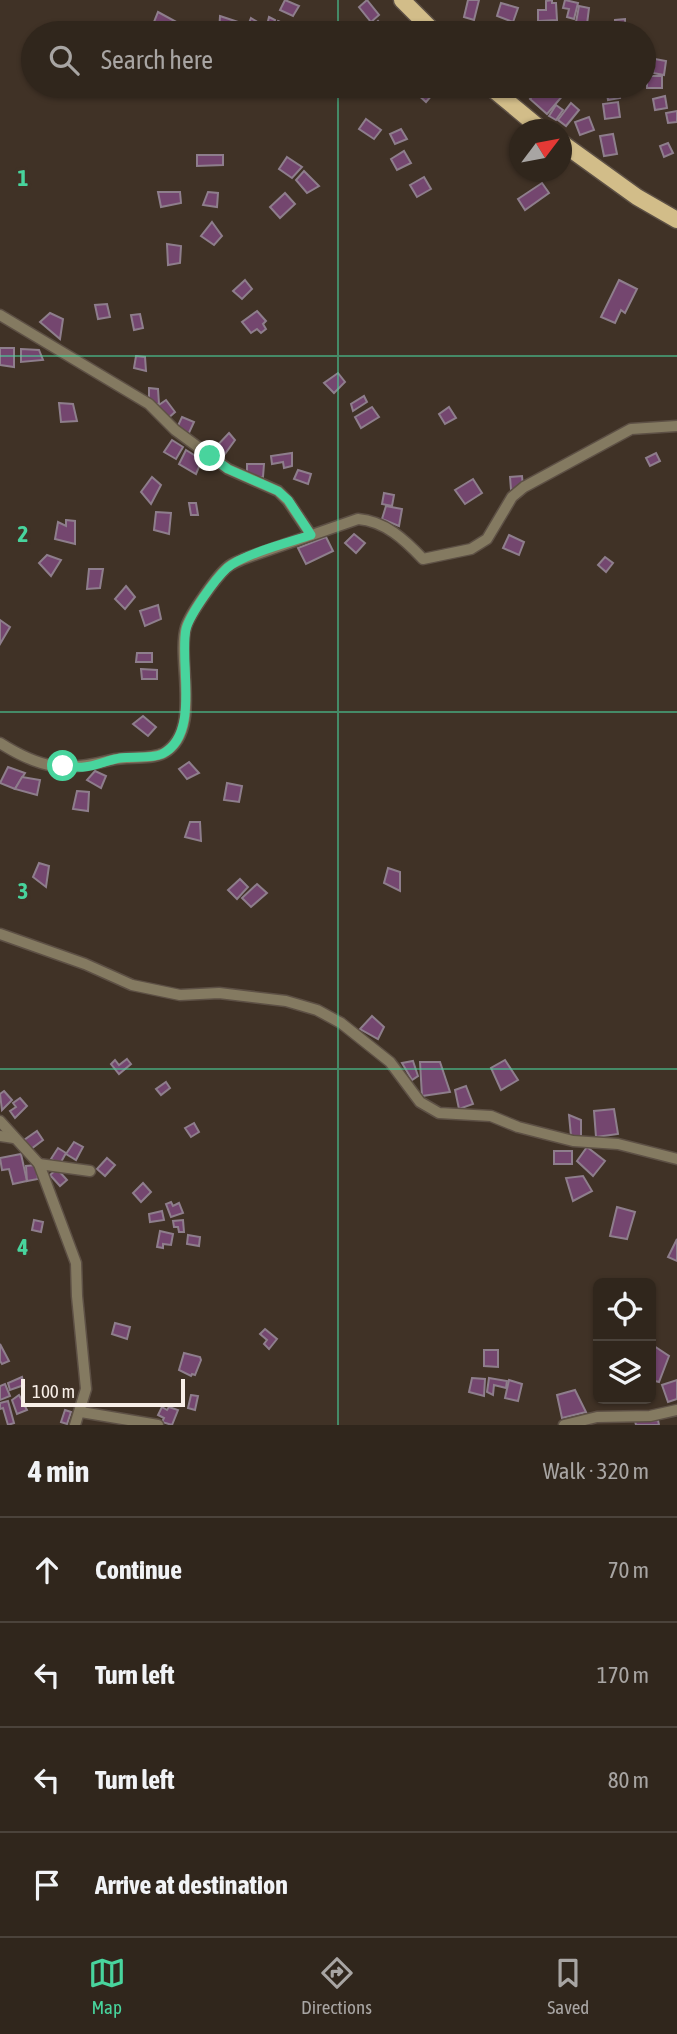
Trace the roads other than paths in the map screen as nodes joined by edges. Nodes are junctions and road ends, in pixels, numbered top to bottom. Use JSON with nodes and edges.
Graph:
{"nodes":[{"id":1,"x":402,"y":0,"type":"edge"},
{"id":2,"x":423,"y":21,"type":"edge"},
{"id":3,"x":503,"y":98,"type":"edge"},
{"id":4,"x":529,"y":119,"type":"edge"},
{"id":5,"x":572,"y":151,"type":"edge"},
{"id":6,"x":677,"y":220,"type":"edge"},
{"id":7,"x":0,"y":315,"type":"edge"},
{"id":8,"x":677,"y":426,"type":"edge"},
{"id":9,"x":311,"y":535,"type":"junction"},
{"id":10,"x":0,"y":743,"type":"edge"},
{"id":11,"x":0,"y":934,"type":"edge"},
{"id":12,"x":0,"y":1121,"type":"edge"},
{"id":13,"x":0,"y":1136,"type":"edge"},
{"id":14,"x":14,"y":1138,"type":"junction"},
{"id":15,"x":677,"y":1159,"type":"edge"},
{"id":16,"x":39,"y":1164,"type":"junction"},
{"id":17,"x":90,"y":1171,"type":"dead end"},
{"id":18,"x":677,"y":1410,"type":"edge"},
{"id":19,"x":80,"y":1412,"type":"junction"},
{"id":20,"x":75,"y":1425,"type":"edge"},
{"id":21,"x":158,"y":1425,"type":"edge"},
{"id":22,"x":564,"y":1425,"type":"edge"}],
"edges":[{"from":1,"to":2,"type":"main road"},
{"from":3,"to":4,"type":"main road"},
{"from":5,"to":6,"type":"main road"},
{"from":7,"to":9,"type":"street"},
{"from":8,"to":9,"type":"street"},
{"from":9,"to":10,"type":"street"},
{"from":11,"to":15,"type":"street"},
{"from":12,"to":14,"type":"street"},
{"from":13,"to":14,"type":"street"},
{"from":14,"to":16,"type":"street"},
{"from":16,"to":17,"type":"street"},
{"from":16,"to":19,"type":"street"},
{"from":18,"to":22,"type":"street"},
{"from":19,"to":20,"type":"street"},
{"from":19,"to":21,"type":"street"}]}
